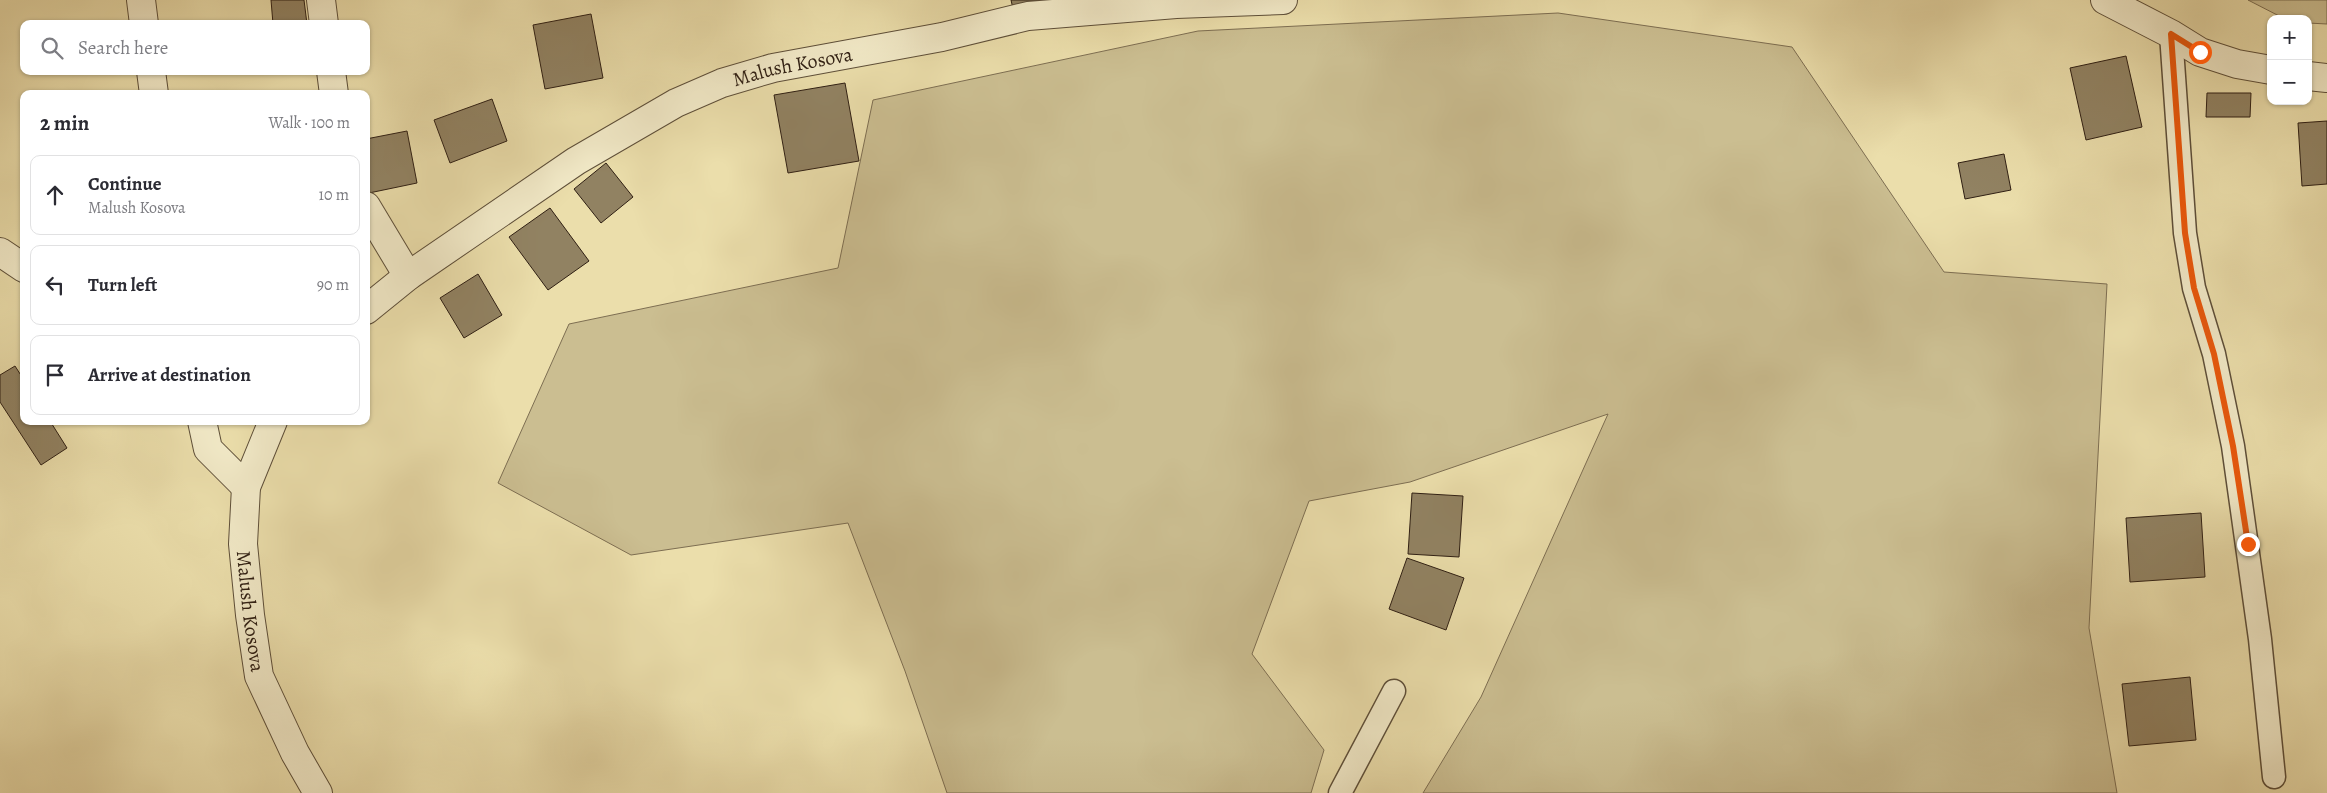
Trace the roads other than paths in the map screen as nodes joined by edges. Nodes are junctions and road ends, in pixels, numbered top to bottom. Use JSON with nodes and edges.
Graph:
{"nodes":[{"id":1,"x":141,"y":0,"type":"edge"},
{"id":2,"x":321,"y":0,"type":"edge"},
{"id":3,"x":1283,"y":0,"type":"edge"},
{"id":4,"x":2105,"y":0,"type":"edge"},
{"id":5,"x":1175,"y":2,"type":"edge"},
{"id":6,"x":144,"y":20,"type":"edge"},
{"id":7,"x":324,"y":20,"type":"edge"},
{"id":8,"x":2171,"y":34,"type":"junction"},
{"id":9,"x":2267,"y":69,"type":"edge"},
{"id":10,"x":152,"y":75,"type":"edge"},
{"id":11,"x":332,"y":75,"type":"edge"},
{"id":12,"x":2312,"y":76,"type":"edge"},
{"id":13,"x":2327,"y":78,"type":"edge"},
{"id":14,"x":153,"y":90,"type":"edge"},
{"id":15,"x":333,"y":90,"type":"edge"},
{"id":16,"x":370,"y":213,"type":"edge"},
{"id":17,"x":0,"y":252,"type":"edge"},
{"id":18,"x":20,"y":265,"type":"edge"},
{"id":19,"x":408,"y":276,"type":"junction"},
{"id":20,"x":370,"y":307,"type":"edge"},
{"id":21,"x":203,"y":425,"type":"edge"},
{"id":22,"x":271,"y":425,"type":"edge"},
{"id":23,"x":246,"y":487,"type":"junction"},
{"id":24,"x":1394,"y":691,"type":"dead end"},
{"id":25,"x":2274,"y":777,"type":"dead end"},
{"id":26,"x":318,"y":793,"type":"edge"},
{"id":27,"x":1340,"y":793,"type":"edge"}],
"edges":[{"from":1,"to":6,"type":"street"},
{"from":2,"to":7,"type":"street"},
{"from":3,"to":5,"type":"street","name":"Malush Kosova"},
{"from":4,"to":8,"type":"street"},
{"from":5,"to":19,"type":"street","name":"Malush Kosova"},
{"from":8,"to":9,"type":"street"},
{"from":8,"to":25,"type":"lane"},
{"from":10,"to":14,"type":"street"},
{"from":11,"to":15,"type":"street"},
{"from":12,"to":13,"type":"street"},
{"from":16,"to":19,"type":"street"},
{"from":17,"to":18,"type":"street"},
{"from":19,"to":20,"type":"street","name":"Malush Kosova"},
{"from":21,"to":23,"type":"street"},
{"from":22,"to":23,"type":"street","name":"Malush Kosova"},
{"from":23,"to":26,"type":"street","name":"Malush Kosova"},
{"from":24,"to":27,"type":"lane"}]}
